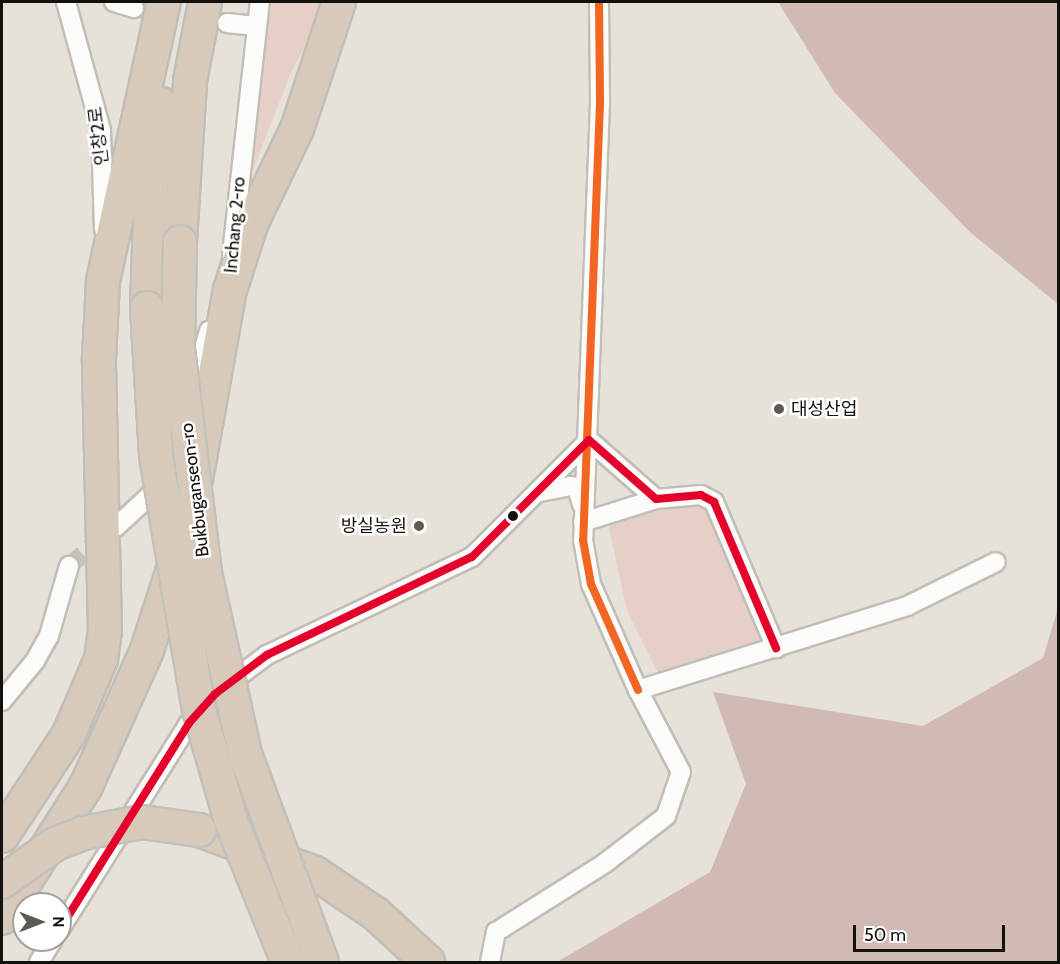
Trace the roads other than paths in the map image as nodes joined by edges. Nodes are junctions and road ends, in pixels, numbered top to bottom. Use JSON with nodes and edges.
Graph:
{"nodes":[{"id":1,"x":66,"y":2,"type":"edge"},
{"id":2,"x":114,"y":2,"type":"edge"},
{"id":3,"x":175,"y":2,"type":"edge"},
{"id":4,"x":260,"y":2,"type":"edge"},
{"id":5,"x":339,"y":2,"type":"edge"},
{"id":6,"x":599,"y":2,"type":"edge"},
{"id":7,"x":149,"y":5,"type":"edge"},
{"id":8,"x":216,"y":12,"type":"edge"},
{"id":9,"x":256,"y":26,"type":"junction"},
{"id":10,"x":104,"y":274,"type":"junction"},
{"id":11,"x":230,"y":290,"type":"junction"},
{"id":12,"x":589,"y":440,"type":"junction"},
{"id":13,"x":540,"y":492,"type":"junction"},
{"id":14,"x":656,"y":499,"type":"junction"},
{"id":15,"x":582,"y":514,"type":"junction"},
{"id":16,"x":116,"y":526,"type":"tunnel mouth"},
{"id":17,"x":996,"y":562,"type":"dead end"},
{"id":18,"x":69,"y":566,"type":"tunnel mouth"},
{"id":19,"x":776,"y":648,"type":"junction"},
{"id":20,"x":638,"y":690,"type":"junction"},
{"id":21,"x":2,"y":701,"type":"edge"},
{"id":22,"x":2,"y":836,"type":"edge"},
{"id":23,"x":2,"y":882,"type":"edge"},
{"id":24,"x":72,"y":910,"type":"edge"},
{"id":25,"x":2,"y":918,"type":"edge"},
{"id":26,"x":288,"y":963,"type":"edge"},
{"id":27,"x":322,"y":963,"type":"edge"},
{"id":28,"x":428,"y":963,"type":"edge"},
{"id":29,"x":490,"y":963,"type":"edge"}],
"edges":[{"from":1,"to":10,"type":"street","name":"인창2로"},
{"from":2,"to":7,"type":"street"},
{"from":3,"to":26,"type":"highway","name":"Bukbuganseon-ro","bridge":true},
{"from":4,"to":9,"type":"street","name":"Inchang 2-ro"},
{"from":5,"to":11,"type":"highway"},
{"from":6,"to":12,"type":"street"},
{"from":7,"to":10,"type":"highway"},
{"from":8,"to":9,"type":"street"},
{"from":8,"to":27,"type":"highway","name":"Bukbuganseon-ro","bridge":true},
{"from":9,"to":11,"type":"street","name":"Inchang 2-ro"},
{"from":10,"to":22,"type":"highway"},
{"from":11,"to":16,"type":"street","name":"Inchang 2-ro"},
{"from":11,"to":25,"type":"highway"},
{"from":12,"to":13,"type":"street"},
{"from":12,"to":14,"type":"street"},
{"from":12,"to":15,"type":"street"},
{"from":13,"to":15,"type":"street"},
{"from":13,"to":24,"type":"street"},
{"from":14,"to":15,"type":"street"},
{"from":14,"to":19,"type":"street"},
{"from":15,"to":20,"type":"street"},
{"from":17,"to":19,"type":"street"},
{"from":18,"to":21,"type":"street"},
{"from":19,"to":20,"type":"street"},
{"from":20,"to":29,"type":"street"},
{"from":23,"to":28,"type":"highway","bridge":true}]}
